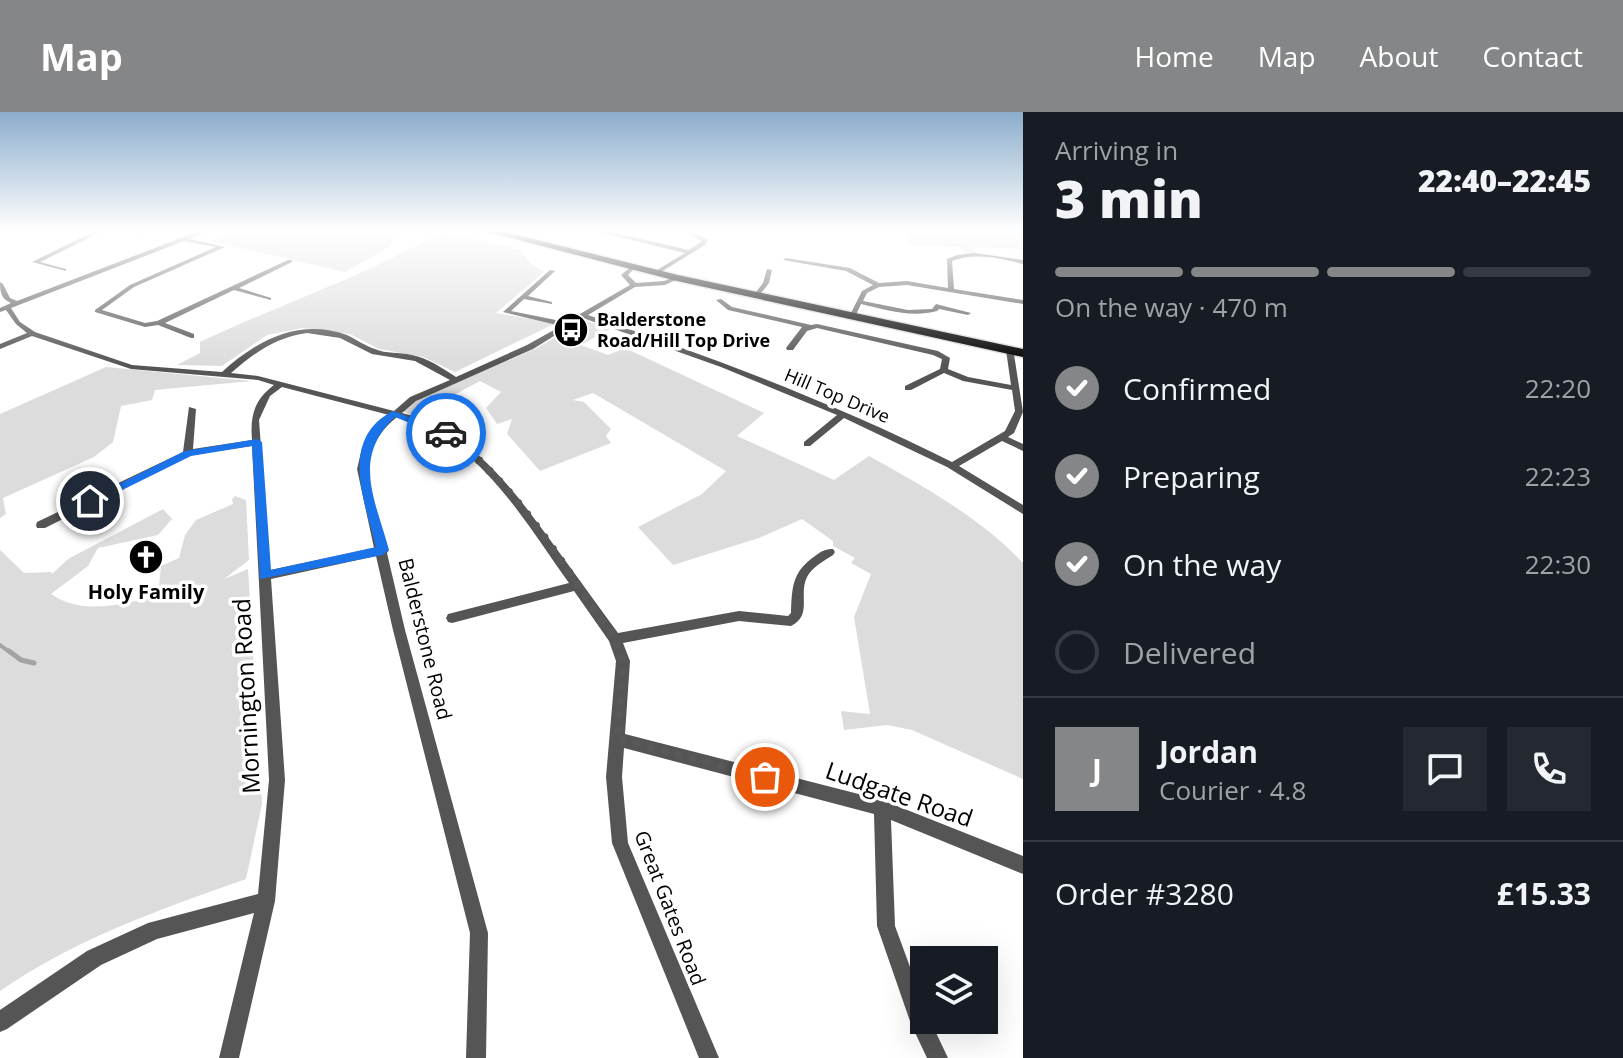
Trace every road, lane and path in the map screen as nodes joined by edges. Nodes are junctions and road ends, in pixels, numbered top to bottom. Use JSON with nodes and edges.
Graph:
{"nodes":[{"id":1,"x":90,"y":275,"type":"edge"},
{"id":2,"x":157,"y":275,"type":"edge"},
{"id":3,"x":261,"y":275,"type":"edge"},
{"id":4,"x":547,"y":275,"type":"edge"},
{"id":5,"x":624,"y":275,"type":"edge"},
{"id":6,"x":665,"y":275,"type":"edge"},
{"id":7,"x":768,"y":275,"type":"edge"},
{"id":8,"x":860,"y":275,"type":"edge"},
{"id":9,"x":950,"y":275,"type":"edge"},
{"id":10,"x":677,"y":278,"type":"junction"},
{"id":11,"x":0,"y":284,"type":"edge"},
{"id":12,"x":634,"y":285,"type":"junction"},
{"id":13,"x":878,"y":285,"type":"junction"},
{"id":14,"x":234,"y":288,"type":"junction"},
{"id":15,"x":951,"y":290,"type":"junction"},
{"id":16,"x":756,"y":296,"type":"junction"},
{"id":17,"x":523,"y":297,"type":"junction"},
{"id":18,"x":269,"y":299,"type":"dead end"},
{"id":19,"x":719,"y":300,"type":"dead end"},
{"id":20,"x":859,"y":302,"type":"junction"},
{"id":21,"x":1023,"y":302,"type":"edge"},
{"id":22,"x":550,"y":303,"type":"dead end"},
{"id":23,"x":8,"y":307,"type":"edge"},
{"id":24,"x":921,"y":312,"type":"junction"},
{"id":25,"x":968,"y":313,"type":"dead end"},
{"id":26,"x":583,"y":316,"type":"junction"},
{"id":27,"x":852,"y":317,"type":"junction"},
{"id":28,"x":159,"y":323,"type":"junction"},
{"id":29,"x":568,"y":325,"type":"junction"},
{"id":30,"x":810,"y":327,"type":"junction"},
{"id":31,"x":919,"y":332,"type":"junction"},
{"id":32,"x":32,"y":334,"type":"junction"},
{"id":33,"x":191,"y":336,"type":"dead end"},
{"id":34,"x":0,"y":347,"type":"edge"},
{"id":35,"x":790,"y":348,"type":"dead end"},
{"id":36,"x":1016,"y":351,"type":"edge"},
{"id":37,"x":944,"y":370,"type":"junction"},
{"id":38,"x":226,"y":373,"type":"junction"},
{"id":39,"x":456,"y":380,"type":"junction"},
{"id":40,"x":1017,"y":382,"type":"edge"},
{"id":41,"x":279,"y":385,"type":"junction"},
{"id":42,"x":908,"y":388,"type":"dead end"},
{"id":43,"x":192,"y":409,"type":"dead end"},
{"id":44,"x":393,"y":414,"type":"junction"},
{"id":45,"x":842,"y":415,"type":"junction"},
{"id":46,"x":1001,"y":437,"type":"junction"},
{"id":47,"x":257,"y":442,"type":"junction"},
{"id":48,"x":807,"y":444,"type":"dead end"},
{"id":49,"x":1023,"y":448,"type":"edge"},
{"id":50,"x":188,"y":453,"type":"junction"},
{"id":51,"x":952,"y":466,"type":"junction"},
{"id":52,"x":1023,"y":510,"type":"edge"},
{"id":53,"x":41,"y":525,"type":"dead end"},
{"id":54,"x":383,"y":550,"type":"junction"},
{"id":55,"x":829,"y":552,"type":"dead end"},
{"id":56,"x":265,"y":576,"type":"junction"},
{"id":57,"x":576,"y":586,"type":"junction"},
{"id":58,"x":452,"y":618,"type":"dead end"},
{"id":59,"x":615,"y":639,"type":"junction"},
{"id":60,"x":618,"y":739,"type":"junction"},
{"id":61,"x":882,"y":808,"type":"junction"},
{"id":62,"x":1023,"y":865,"type":"edge"},
{"id":63,"x":266,"y":901,"type":"junction"},
{"id":64,"x":0,"y":1022,"type":"edge"},
{"id":65,"x":229,"y":1058,"type":"edge"},
{"id":66,"x":476,"y":1058,"type":"edge"},
{"id":67,"x":709,"y":1058,"type":"edge"},
{"id":68,"x":938,"y":1058,"type":"edge"}],
"edges":[{"from":1,"to":23,"type":"street"},
{"from":2,"to":28,"type":"street"},
{"from":3,"to":14,"type":"street"},
{"from":4,"to":17,"type":"street"},
{"from":5,"to":12,"type":"street"},
{"from":6,"to":10,"type":"main road"},
{"from":7,"to":16,"type":"street"},
{"from":8,"to":13,"type":"street"},
{"from":9,"to":15,"type":"street"},
{"from":10,"to":12,"type":"street"},
{"from":10,"to":16,"type":"main road"},
{"from":11,"to":23,"type":"street","name":"Great Gates Road"},
{"from":12,"to":26,"type":"street","name":"Balderstone Road"},
{"from":13,"to":15,"type":"street"},
{"from":13,"to":20,"type":"street"},
{"from":14,"to":18,"type":"street"},
{"from":14,"to":28,"type":"street"},
{"from":15,"to":21,"type":"street"},
{"from":16,"to":27,"type":"main road"},
{"from":17,"to":22,"type":"street"},
{"from":17,"to":29,"type":"street"},
{"from":19,"to":30,"type":"street"},
{"from":20,"to":24,"type":"street"},
{"from":20,"to":27,"type":"street"},
{"from":23,"to":32,"type":"street","name":"Great Gates Road"},
{"from":24,"to":25,"type":"street"},
{"from":24,"to":31,"type":"street"},
{"from":26,"to":29,"type":"street","name":"Balderstone Road"},
{"from":26,"to":45,"type":"street","name":"Hill Top Drive"},
{"from":27,"to":31,"type":"main road"},
{"from":28,"to":33,"type":"street"},
{"from":29,"to":39,"type":"street","name":"Balderstone Road"},
{"from":30,"to":35,"type":"street"},
{"from":30,"to":37,"type":"street"},
{"from":31,"to":36,"type":"main road"},
{"from":32,"to":34,"type":"street"},
{"from":32,"to":38,"type":"street","name":"Great Gates Road"},
{"from":36,"to":40,"type":"street"},
{"from":37,"to":40,"type":"street"},
{"from":37,"to":42,"type":"street"},
{"from":38,"to":39,"type":"street"},
{"from":38,"to":41,"type":"street","name":"Great Gates Road"},
{"from":39,"to":44,"type":"street","name":"Balderstone Road"},
{"from":40,"to":46,"type":"street"},
{"from":41,"to":44,"type":"street","name":"Great Gates Road"},
{"from":41,"to":47,"type":"street","name":"Mornington Road"},
{"from":43,"to":50,"type":"street"},
{"from":44,"to":54,"type":"street","name":"Balderstone Road"},
{"from":44,"to":57,"type":"street","name":"Great Gates Road"},
{"from":45,"to":48,"type":"street"},
{"from":45,"to":51,"type":"street","name":"Hill Top Drive"},
{"from":46,"to":49,"type":"street"},
{"from":46,"to":51,"type":"street"},
{"from":47,"to":50,"type":"street"},
{"from":47,"to":56,"type":"street","name":"Mornington Road"},
{"from":50,"to":53,"type":"street"},
{"from":51,"to":52,"type":"street","name":"Hill Top Drive"},
{"from":54,"to":56,"type":"street"},
{"from":54,"to":66,"type":"street","name":"Balderstone Road"},
{"from":55,"to":59,"type":"street"},
{"from":56,"to":63,"type":"street","name":"Mornington Road"},
{"from":57,"to":58,"type":"street"},
{"from":57,"to":59,"type":"street","name":"Great Gates Road"},
{"from":59,"to":60,"type":"street","name":"Great Gates Road"},
{"from":60,"to":61,"type":"street","name":"Ludgate Road"},
{"from":60,"to":67,"type":"street","name":"Great Gates Road"},
{"from":61,"to":62,"type":"street","name":"Ludgate Road"},
{"from":61,"to":68,"type":"street"},
{"from":63,"to":64,"type":"street"},
{"from":63,"to":65,"type":"street","name":"Mornington Road"}]}
